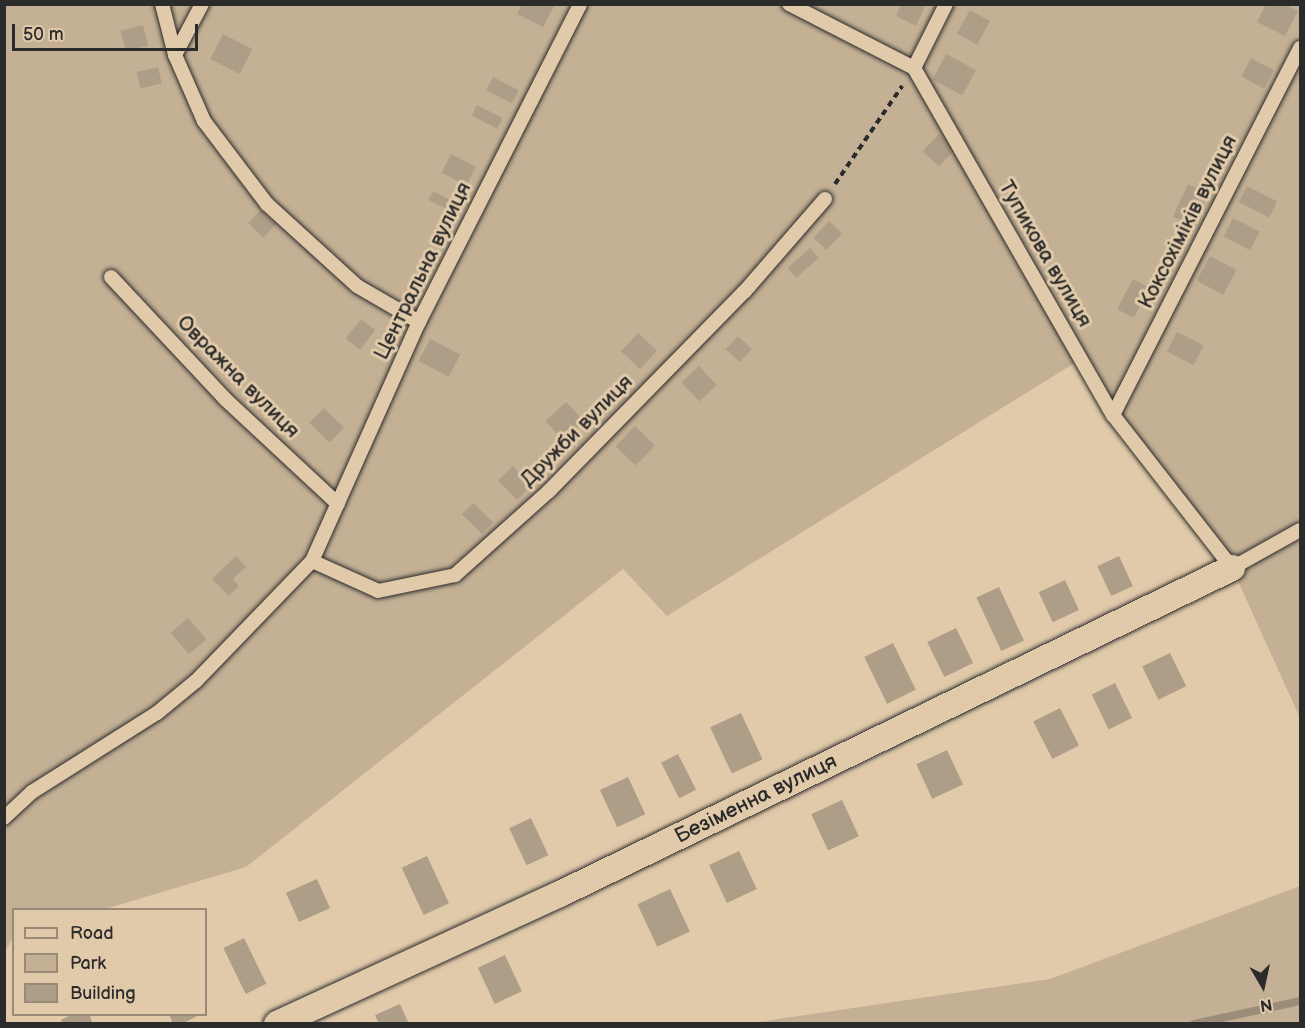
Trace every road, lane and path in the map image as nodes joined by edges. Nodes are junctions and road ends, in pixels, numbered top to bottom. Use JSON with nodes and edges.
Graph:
{"nodes":[{"id":1,"x":162,"y":4,"type":"edge"},
{"id":2,"x":202,"y":4,"type":"edge"},
{"id":3,"x":580,"y":4,"type":"edge"},
{"id":4,"x":789,"y":4,"type":"edge"},
{"id":5,"x":946,"y":4,"type":"edge"},
{"id":6,"x":1300,"y":48,"type":"edge"},
{"id":7,"x":175,"y":56,"type":"junction"},
{"id":8,"x":914,"y":68,"type":"junction"},
{"id":9,"x":825,"y":199,"type":"joint"},
{"id":10,"x":111,"y":277,"type":"dead end"},
{"id":11,"x":419,"y":322,"type":"junction"},
{"id":12,"x":1113,"y":415,"type":"junction"},
{"id":13,"x":338,"y":504,"type":"junction"},
{"id":14,"x":1300,"y":530,"type":"edge"},
{"id":15,"x":312,"y":561,"type":"junction"},
{"id":16,"x":1232,"y":568,"type":"junction"},
{"id":17,"x":4,"y":818,"type":"edge"},
{"id":18,"x":277,"y":1023,"type":"edge"}],
"edges":[{"from":1,"to":7,"type":"lane"},
{"from":2,"to":7,"type":"lane"},
{"from":3,"to":11,"type":"lane","name":"Центральна вулиця"},
{"from":4,"to":8,"type":"lane"},
{"from":5,"to":8,"type":"lane"},
{"from":6,"to":12,"type":"lane","name":"Коксохіміків вулиця"},
{"from":7,"to":11,"type":"lane"},
{"from":8,"to":9,"type":"path"},
{"from":8,"to":12,"type":"lane","name":"Тупикова вулиця"},
{"from":9,"to":15,"type":"lane","name":"Дружби вулиця"},
{"from":10,"to":13,"type":"lane","name":"Овражна вулиця"},
{"from":11,"to":13,"type":"lane","name":"Центральна вулиця"},
{"from":12,"to":16,"type":"lane","name":"Тупикова вулиця"},
{"from":13,"to":15,"type":"lane","name":"Центральна вулиця"},
{"from":14,"to":16,"type":"lane"},
{"from":15,"to":17,"type":"lane","name":"Центральна вулиця"},
{"from":16,"to":18,"type":"street","name":"Безіменна вулиця"}]}
